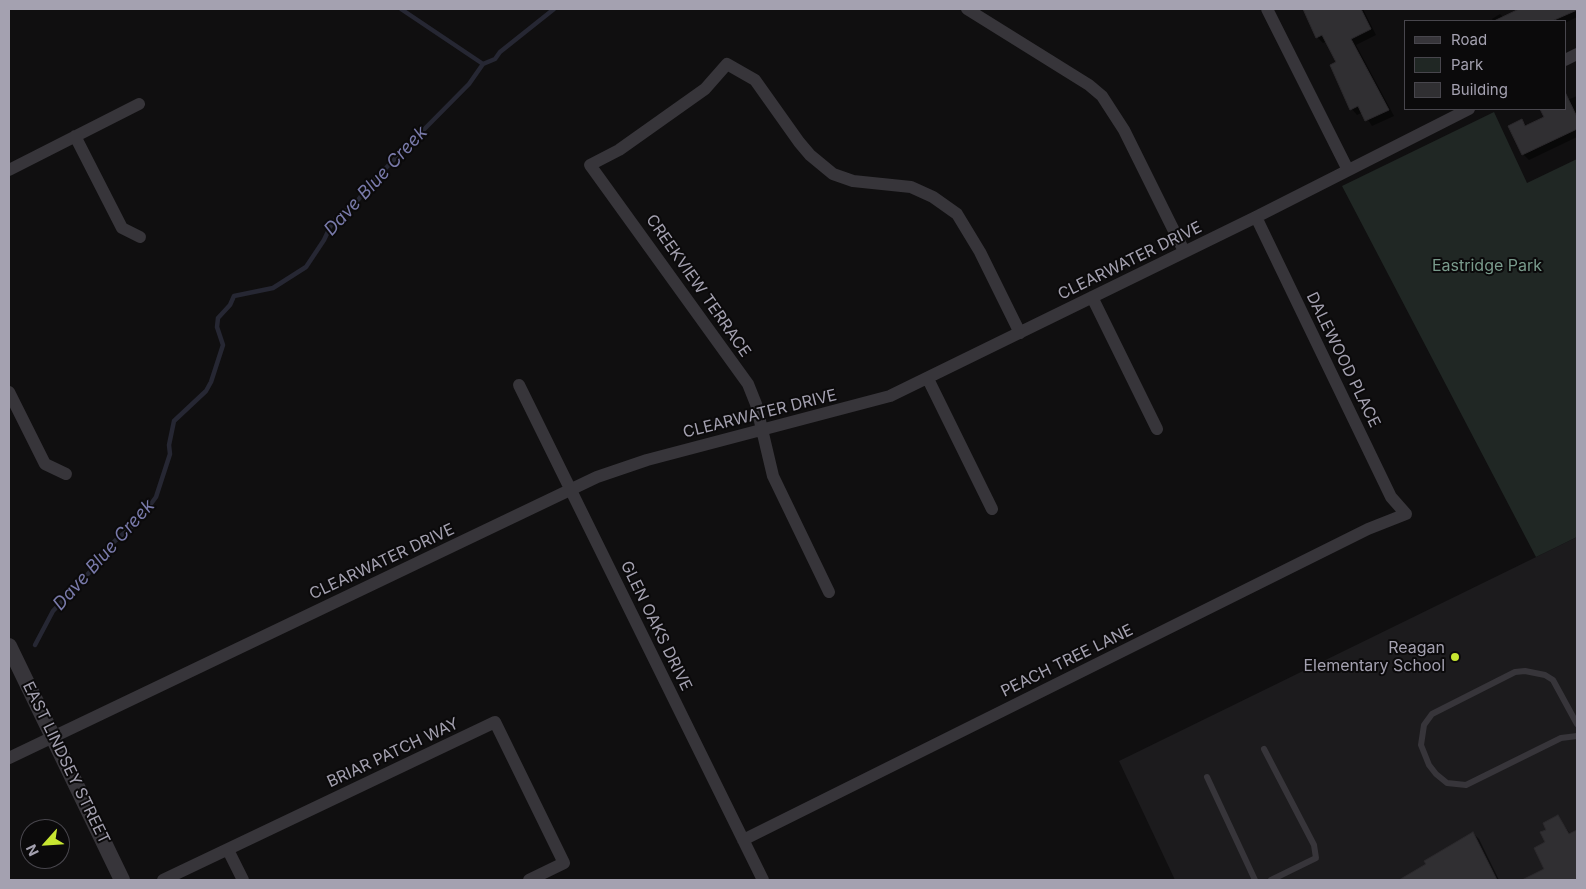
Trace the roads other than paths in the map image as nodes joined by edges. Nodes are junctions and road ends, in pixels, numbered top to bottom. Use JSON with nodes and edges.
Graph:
{"nodes":[{"id":1,"x":967,"y":9,"type":"edge"},
{"id":2,"x":1268,"y":9,"type":"edge"},
{"id":3,"x":138,"y":104,"type":"dead end"},
{"id":4,"x":1467,"y":110,"type":"edge"},
{"id":5,"x":76,"y":136,"type":"junction"},
{"id":6,"x":9,"y":170,"type":"edge"},
{"id":7,"x":1348,"y":170,"type":"junction"},
{"id":8,"x":1256,"y":217,"type":"junction"},
{"id":9,"x":140,"y":237,"type":"dead end"},
{"id":10,"x":1184,"y":251,"type":"junction"},
{"id":11,"x":1092,"y":297,"type":"junction"},
{"id":12,"x":1020,"y":333,"type":"junction"},
{"id":13,"x":928,"y":379,"type":"junction"},
{"id":14,"x":519,"y":386,"type":"dead end"},
{"id":15,"x":9,"y":392,"type":"edge"},
{"id":16,"x":1157,"y":429,"type":"dead end"},
{"id":17,"x":761,"y":431,"type":"junction"},
{"id":18,"x":66,"y":474,"type":"dead end"},
{"id":19,"x":571,"y":489,"type":"junction"},
{"id":20,"x":992,"y":509,"type":"dead end"},
{"id":21,"x":1406,"y":514,"type":"joint"},
{"id":22,"x":829,"y":592,"type":"dead end"},
{"id":23,"x":9,"y":646,"type":"edge"},
{"id":24,"x":1577,"y":724,"type":"edge"},
{"id":25,"x":1577,"y":736,"type":"edge"},
{"id":26,"x":53,"y":737,"type":"junction"},
{"id":27,"x":1264,"y":749,"type":"dead end"},
{"id":28,"x":9,"y":758,"type":"edge"},
{"id":29,"x":1206,"y":776,"type":"dead end"},
{"id":30,"x":743,"y":840,"type":"junction"},
{"id":31,"x":228,"y":850,"type":"junction"},
{"id":32,"x":122,"y":880,"type":"edge"},
{"id":33,"x":163,"y":880,"type":"edge"},
{"id":34,"x":243,"y":880,"type":"edge"},
{"id":35,"x":529,"y":880,"type":"edge"},
{"id":36,"x":763,"y":880,"type":"edge"},
{"id":37,"x":1255,"y":880,"type":"edge"},
{"id":38,"x":1271,"y":880,"type":"edge"}],
"edges":[{"from":1,"to":10,"type":"street"},
{"from":2,"to":7,"type":"street"},
{"from":3,"to":5,"type":"street"},
{"from":4,"to":7,"type":"street","name":"CLEARWATER DRIVE"},
{"from":5,"to":6,"type":"street"},
{"from":5,"to":9,"type":"street"},
{"from":7,"to":8,"type":"street","name":"CLEARWATER DRIVE"},
{"from":8,"to":10,"type":"street","name":"CLEARWATER DRIVE"},
{"from":8,"to":21,"type":"street","name":"DALEWOOD PLACE"},
{"from":10,"to":11,"type":"street","name":"CLEARWATER DRIVE"},
{"from":11,"to":12,"type":"street","name":"CLEARWATER DRIVE"},
{"from":11,"to":16,"type":"street"},
{"from":12,"to":13,"type":"street","name":"CLEARWATER DRIVE"},
{"from":12,"to":17,"type":"street","name":"CREEKVIEW TERRACE"},
{"from":13,"to":17,"type":"street","name":"CLEARWATER DRIVE"},
{"from":13,"to":20,"type":"street"},
{"from":14,"to":19,"type":"street","name":"GLEN OAKS DRIVE"},
{"from":15,"to":18,"type":"street"},
{"from":17,"to":19,"type":"street","name":"CLEARWATER DRIVE"},
{"from":17,"to":22,"type":"street","name":"CREEKVIEW TERRACE"},
{"from":19,"to":26,"type":"street","name":"CLEARWATER DRIVE"},
{"from":19,"to":30,"type":"street","name":"GLEN OAKS DRIVE"},
{"from":21,"to":30,"type":"street","name":"PEACH TREE LANE"},
{"from":23,"to":26,"type":"street","name":"EAST LINDSEY STREET"},
{"from":24,"to":25,"type":"lane"},
{"from":26,"to":28,"type":"street","name":"CLEARWATER DRIVE"},
{"from":26,"to":32,"type":"street","name":"EAST LINDSEY STREET"},
{"from":27,"to":38,"type":"lane"},
{"from":29,"to":37,"type":"lane"},
{"from":30,"to":36,"type":"street","name":"GLEN OAKS DRIVE"},
{"from":31,"to":33,"type":"street","name":"BRIAR PATCH WAY"},
{"from":31,"to":34,"type":"street"},
{"from":31,"to":35,"type":"street","name":"BRIAR PATCH WAY"}]}
